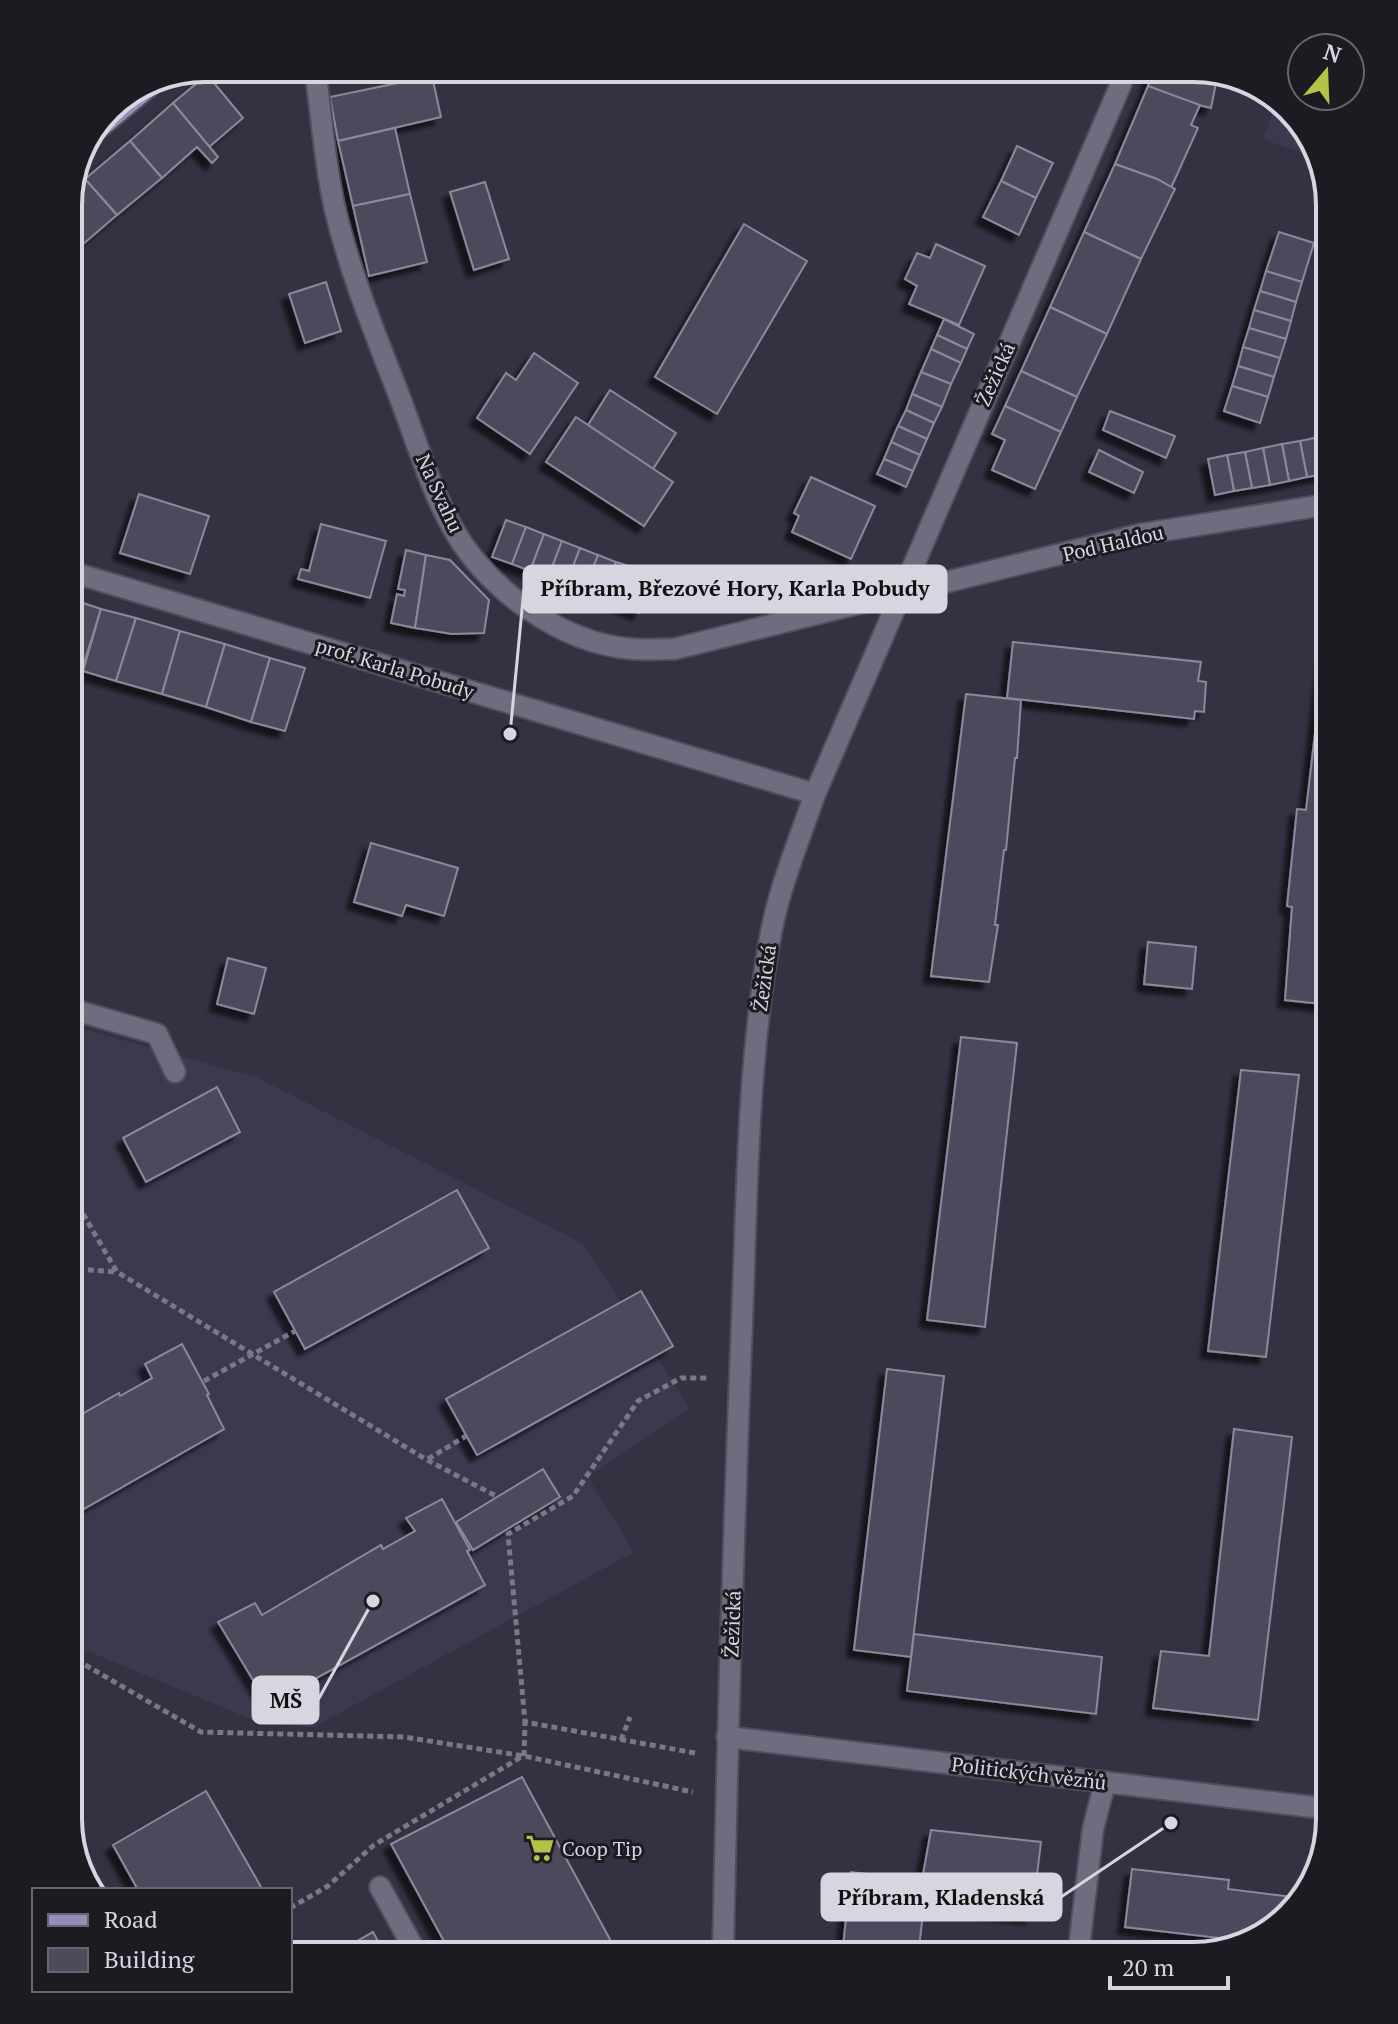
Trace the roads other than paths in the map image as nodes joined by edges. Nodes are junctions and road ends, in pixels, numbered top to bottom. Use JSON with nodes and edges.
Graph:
{"nodes":[{"id":1,"x":317,"y":82,"type":"edge"},
{"id":2,"x":1121,"y":82,"type":"edge"},
{"id":3,"x":1316,"y":506,"type":"edge"},
{"id":4,"x":82,"y":575,"type":"edge"},
{"id":5,"x":898,"y":596,"type":"junction"},
{"id":6,"x":815,"y":794,"type":"junction"},
{"id":7,"x":82,"y":1012,"type":"edge"},
{"id":8,"x":175,"y":1072,"type":"dead end"},
{"id":9,"x":727,"y":1737,"type":"junction"},
{"id":10,"x":1105,"y":1782,"type":"junction"},
{"id":11,"x":1316,"y":1807,"type":"edge"},
{"id":12,"x":380,"y":1887,"type":"dead end"},
{"id":13,"x":410,"y":1942,"type":"edge"},
{"id":14,"x":723,"y":1942,"type":"edge"},
{"id":15,"x":1080,"y":1942,"type":"edge"}],
"edges":[{"from":1,"to":5,"type":"street","name":"Na Svahu"},
{"from":2,"to":5,"type":"street","name":"Žežická"},
{"from":3,"to":5,"type":"street","name":"Pod Haldou"},
{"from":4,"to":6,"type":"street","name":"prof. Karla Pobudy"},
{"from":5,"to":6,"type":"street","name":"Žežická"},
{"from":6,"to":9,"type":"street","name":"Žežická"},
{"from":7,"to":8,"type":"street"},
{"from":9,"to":10,"type":"street","name":"Politických vězňů"},
{"from":9,"to":14,"type":"street","name":"Žežická"},
{"from":10,"to":11,"type":"street","name":"Politických vězňů"},
{"from":10,"to":15,"type":"street"},
{"from":12,"to":13,"type":"street"}]}
